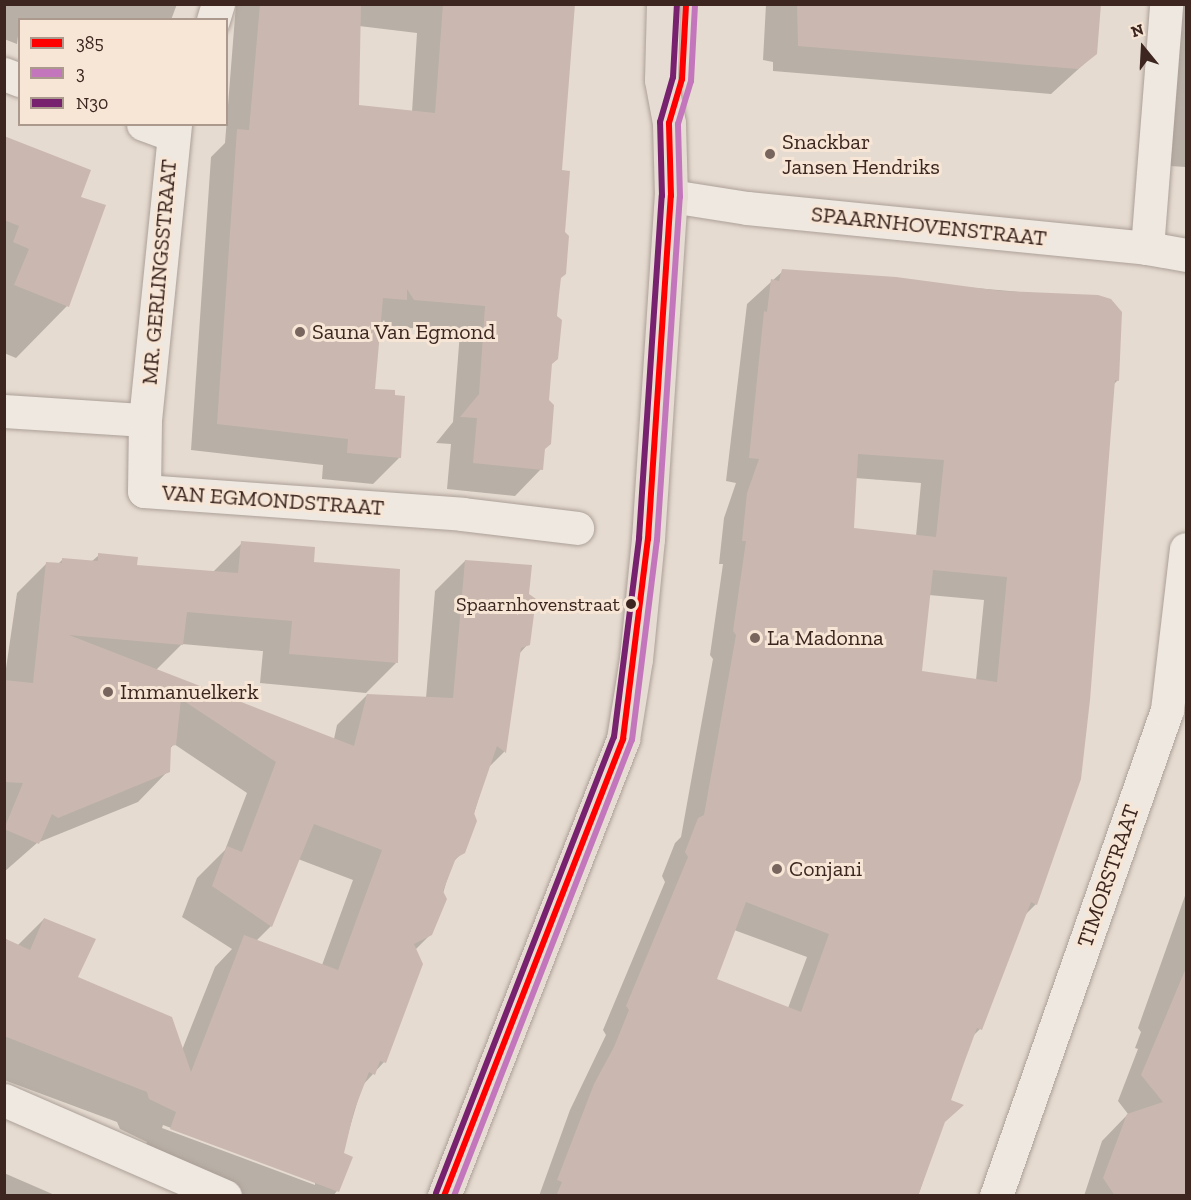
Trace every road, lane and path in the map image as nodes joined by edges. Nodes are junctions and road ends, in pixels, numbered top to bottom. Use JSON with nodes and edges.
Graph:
{"nodes":[{"id":1,"x":663,"y":4,"type":"edge"},
{"id":2,"x":686,"y":4,"type":"edge"},
{"id":3,"x":1166,"y":4,"type":"edge"},
{"id":4,"x":669,"y":123,"type":"junction"},
{"id":5,"x":163,"y":128,"type":"edge"},
{"id":6,"x":671,"y":196,"type":"junction"},
{"id":7,"x":1147,"y":248,"type":"junction"},
{"id":8,"x":1186,"y":255,"type":"edge"},
{"id":9,"x":4,"y":411,"type":"edge"},
{"id":10,"x":145,"y":420,"type":"junction"},
{"id":11,"x":577,"y":528,"type":"dead end"},
{"id":12,"x":1186,"y":549,"type":"edge"},
{"id":13,"x":1177,"y":714,"type":"edge"},
{"id":14,"x":4,"y":1100,"type":"edge"},
{"id":15,"x":225,"y":1196,"type":"edge"},
{"id":16,"x":444,"y":1196,"type":"edge"},
{"id":17,"x":996,"y":1196,"type":"edge"}],
"edges":[{"from":1,"to":4,"type":"main road"},
{"from":2,"to":4,"type":"main road"},
{"from":3,"to":7,"type":"street"},
{"from":4,"to":6,"type":"main road"},
{"from":5,"to":10,"type":"street","name":"MR. GERLINGSSTRAAT"},
{"from":6,"to":7,"type":"street","name":"SPAARNHOVENSTRAAT"},
{"from":6,"to":16,"type":"main road"},
{"from":7,"to":8,"type":"street","name":"SPAARNHOVENSTRAAT"},
{"from":9,"to":10,"type":"street"},
{"from":10,"to":11,"type":"street","name":"VAN EGMONDSTRAAT"},
{"from":12,"to":13,"type":"street","name":"TIMORSTRAAT"},
{"from":13,"to":17,"type":"street","name":"TIMORSTRAAT"},
{"from":14,"to":15,"type":"street"}]}
